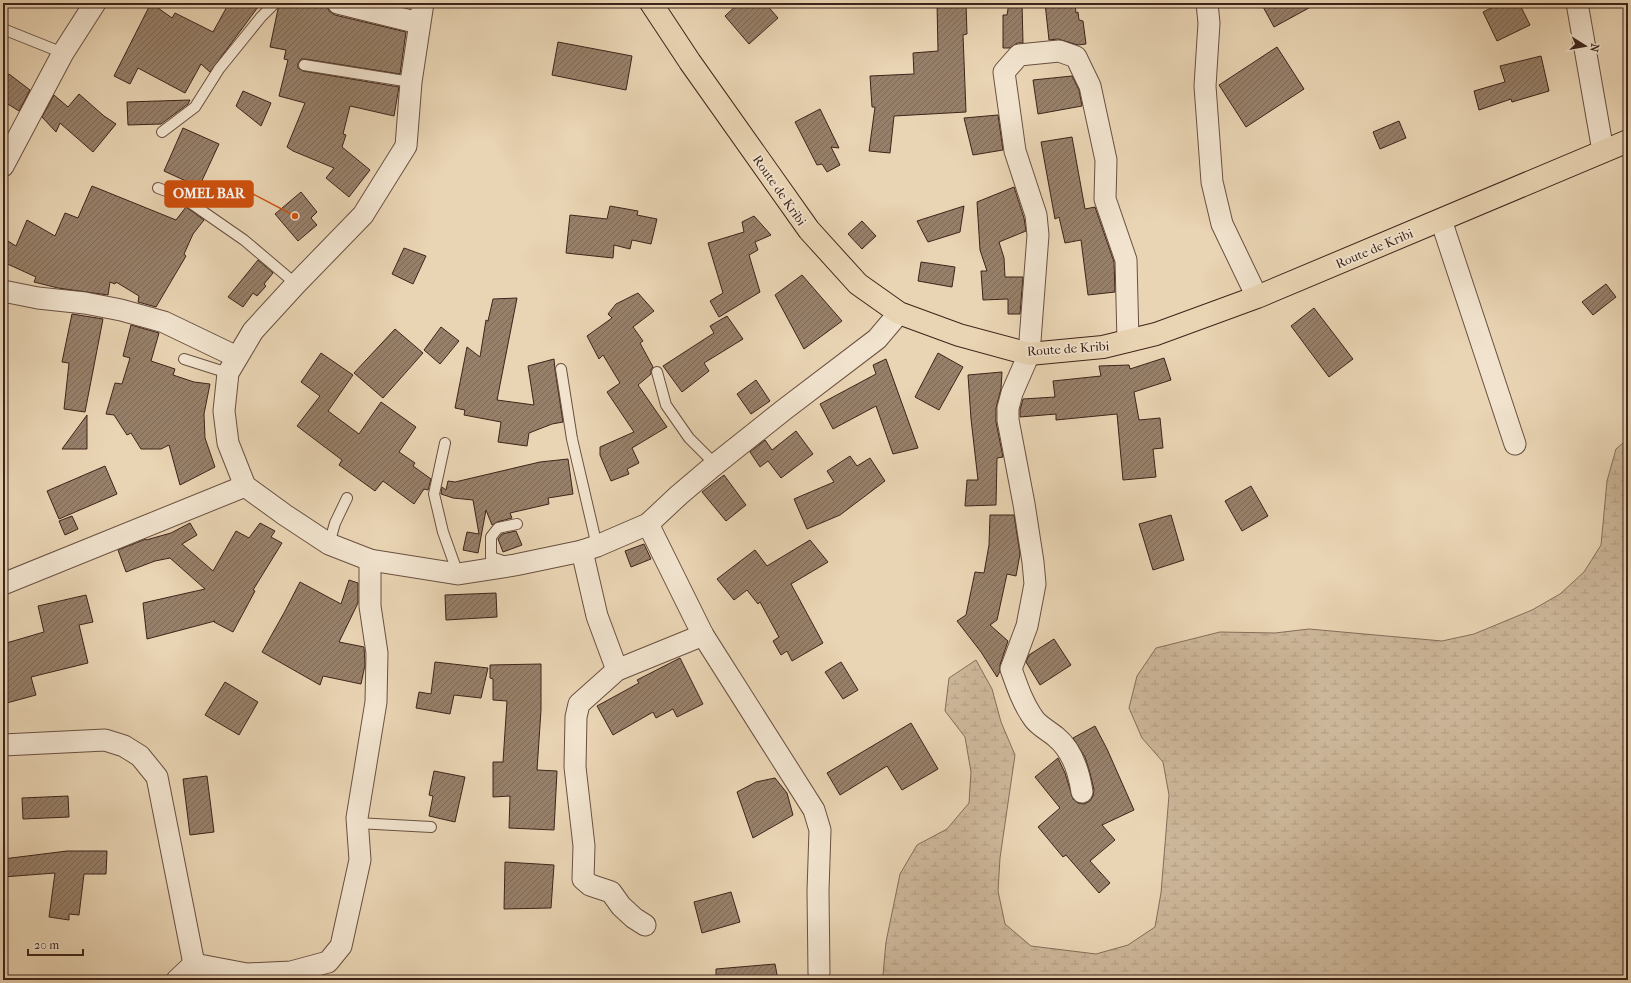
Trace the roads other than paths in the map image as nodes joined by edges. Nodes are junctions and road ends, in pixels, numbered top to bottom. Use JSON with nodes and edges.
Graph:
{"nodes":[{"id":1,"x":96,"y":3,"type":"edge"},
{"id":2,"x":275,"y":3,"type":"edge"},
{"id":3,"x":338,"y":3,"type":"edge"},
{"id":4,"x":423,"y":3,"type":"edge"},
{"id":5,"x":651,"y":3,"type":"edge"},
{"id":6,"x":1207,"y":3,"type":"edge"},
{"id":7,"x":1577,"y":3,"type":"edge"},
{"id":8,"x":419,"y":23,"type":"junction"},
{"id":9,"x":3,"y":30,"type":"edge"},
{"id":10,"x":63,"y":53,"type":"junction"},
{"id":11,"x":304,"y":65,"type":"dead end"},
{"id":12,"x":411,"y":82,"type":"junction"},
{"id":13,"x":162,"y":132,"type":"dead end"},
{"id":14,"x":1628,"y":141,"type":"edge"},
{"id":15,"x":1603,"y":151,"type":"junction"},
{"id":16,"x":3,"y":166,"type":"edge"},
{"id":17,"x":158,"y":188,"type":"dead end"},
{"id":18,"x":1440,"y":220,"type":"junction"},
{"id":19,"x":296,"y":284,"type":"junction"},
{"id":20,"x":3,"y":291,"type":"edge"},
{"id":21,"x":1257,"y":297,"type":"junction"},
{"id":22,"x":899,"y":313,"type":"junction"},
{"id":23,"x":1128,"y":341,"type":"junction"},
{"id":24,"x":1029,"y":354,"type":"junction"},
{"id":25,"x":184,"y":358,"type":"dead end"},
{"id":26,"x":232,"y":365,"type":"junction"},
{"id":27,"x":561,"y":369,"type":"dead end"},
{"id":28,"x":657,"y":372,"type":"dead end"},
{"id":29,"x":446,"y":443,"type":"dead end"},
{"id":30,"x":1515,"y":444,"type":"dead end"},
{"id":31,"x":716,"y":464,"type":"junction"},
{"id":32,"x":244,"y":486,"type":"junction"},
{"id":33,"x":347,"y":498,"type":"dead end"},
{"id":34,"x":517,"y":524,"type":"dead end"},
{"id":35,"x":648,"y":524,"type":"junction"},
{"id":36,"x":329,"y":544,"type":"junction"},
{"id":37,"x":589,"y":549,"type":"junction"},
{"id":38,"x":370,"y":560,"type":"junction"},
{"id":39,"x":515,"y":566,"type":"junction"},
{"id":40,"x":458,"y":574,"type":"junction"},
{"id":41,"x":3,"y":584,"type":"edge"},
{"id":42,"x":703,"y":635,"type":"junction"},
{"id":43,"x":617,"y":670,"type":"junction"},
{"id":44,"x":3,"y":745,"type":"edge"},
{"id":45,"x":1082,"y":792,"type":"dead end"},
{"id":46,"x":357,"y":823,"type":"junction"},
{"id":47,"x":431,"y":827,"type":"dead end"},
{"id":48,"x":645,"y":925,"type":"dead end"},
{"id":49,"x":194,"y":964,"type":"junction"},
{"id":50,"x":819,"y":972,"type":"dead end"},
{"id":51,"x":177,"y":980,"type":"edge"}],
"edges":[{"from":1,"to":10,"type":"street"},
{"from":2,"to":13,"type":"lane"},
{"from":3,"to":8,"type":"street"},
{"from":4,"to":8,"type":"street"},
{"from":5,"to":22,"type":"main road","name":"Route de Kribi"},
{"from":6,"to":21,"type":"street"},
{"from":7,"to":15,"type":"street"},
{"from":8,"to":12,"type":"street"},
{"from":9,"to":10,"type":"lane"},
{"from":10,"to":16,"type":"street"},
{"from":11,"to":12,"type":"lane"},
{"from":12,"to":19,"type":"street"},
{"from":14,"to":15,"type":"main road","name":"Route de Kribi"},
{"from":15,"to":18,"type":"main road","name":"Route de Kribi"},
{"from":17,"to":19,"type":"lane"},
{"from":18,"to":21,"type":"main road","name":"Route de Kribi"},
{"from":18,"to":30,"type":"street"},
{"from":19,"to":26,"type":"street"},
{"from":20,"to":26,"type":"street"},
{"from":21,"to":23,"type":"main road","name":"Route de Kribi"},
{"from":22,"to":24,"type":"main road","name":"Route de Kribi"},
{"from":22,"to":31,"type":"street"},
{"from":23,"to":24,"type":"main road","name":"Route de Kribi"},
{"from":23,"to":24,"type":"street"},
{"from":24,"to":45,"type":"street"},
{"from":25,"to":26,"type":"lane"},
{"from":26,"to":32,"type":"street"},
{"from":27,"to":37,"type":"lane"},
{"from":28,"to":31,"type":"lane"},
{"from":29,"to":40,"type":"lane"},
{"from":31,"to":35,"type":"street"},
{"from":32,"to":36,"type":"street"},
{"from":32,"to":41,"type":"street"},
{"from":33,"to":36,"type":"lane"},
{"from":34,"to":39,"type":"lane"},
{"from":35,"to":37,"type":"street"},
{"from":35,"to":42,"type":"street"},
{"from":36,"to":38,"type":"street"},
{"from":37,"to":39,"type":"street"},
{"from":37,"to":43,"type":"street"},
{"from":38,"to":40,"type":"street"},
{"from":38,"to":46,"type":"street"},
{"from":39,"to":40,"type":"street"},
{"from":42,"to":43,"type":"street"},
{"from":42,"to":50,"type":"street"},
{"from":43,"to":48,"type":"street"},
{"from":44,"to":49,"type":"street"},
{"from":46,"to":47,"type":"lane"},
{"from":46,"to":49,"type":"street"},
{"from":49,"to":51,"type":"street"}]}
